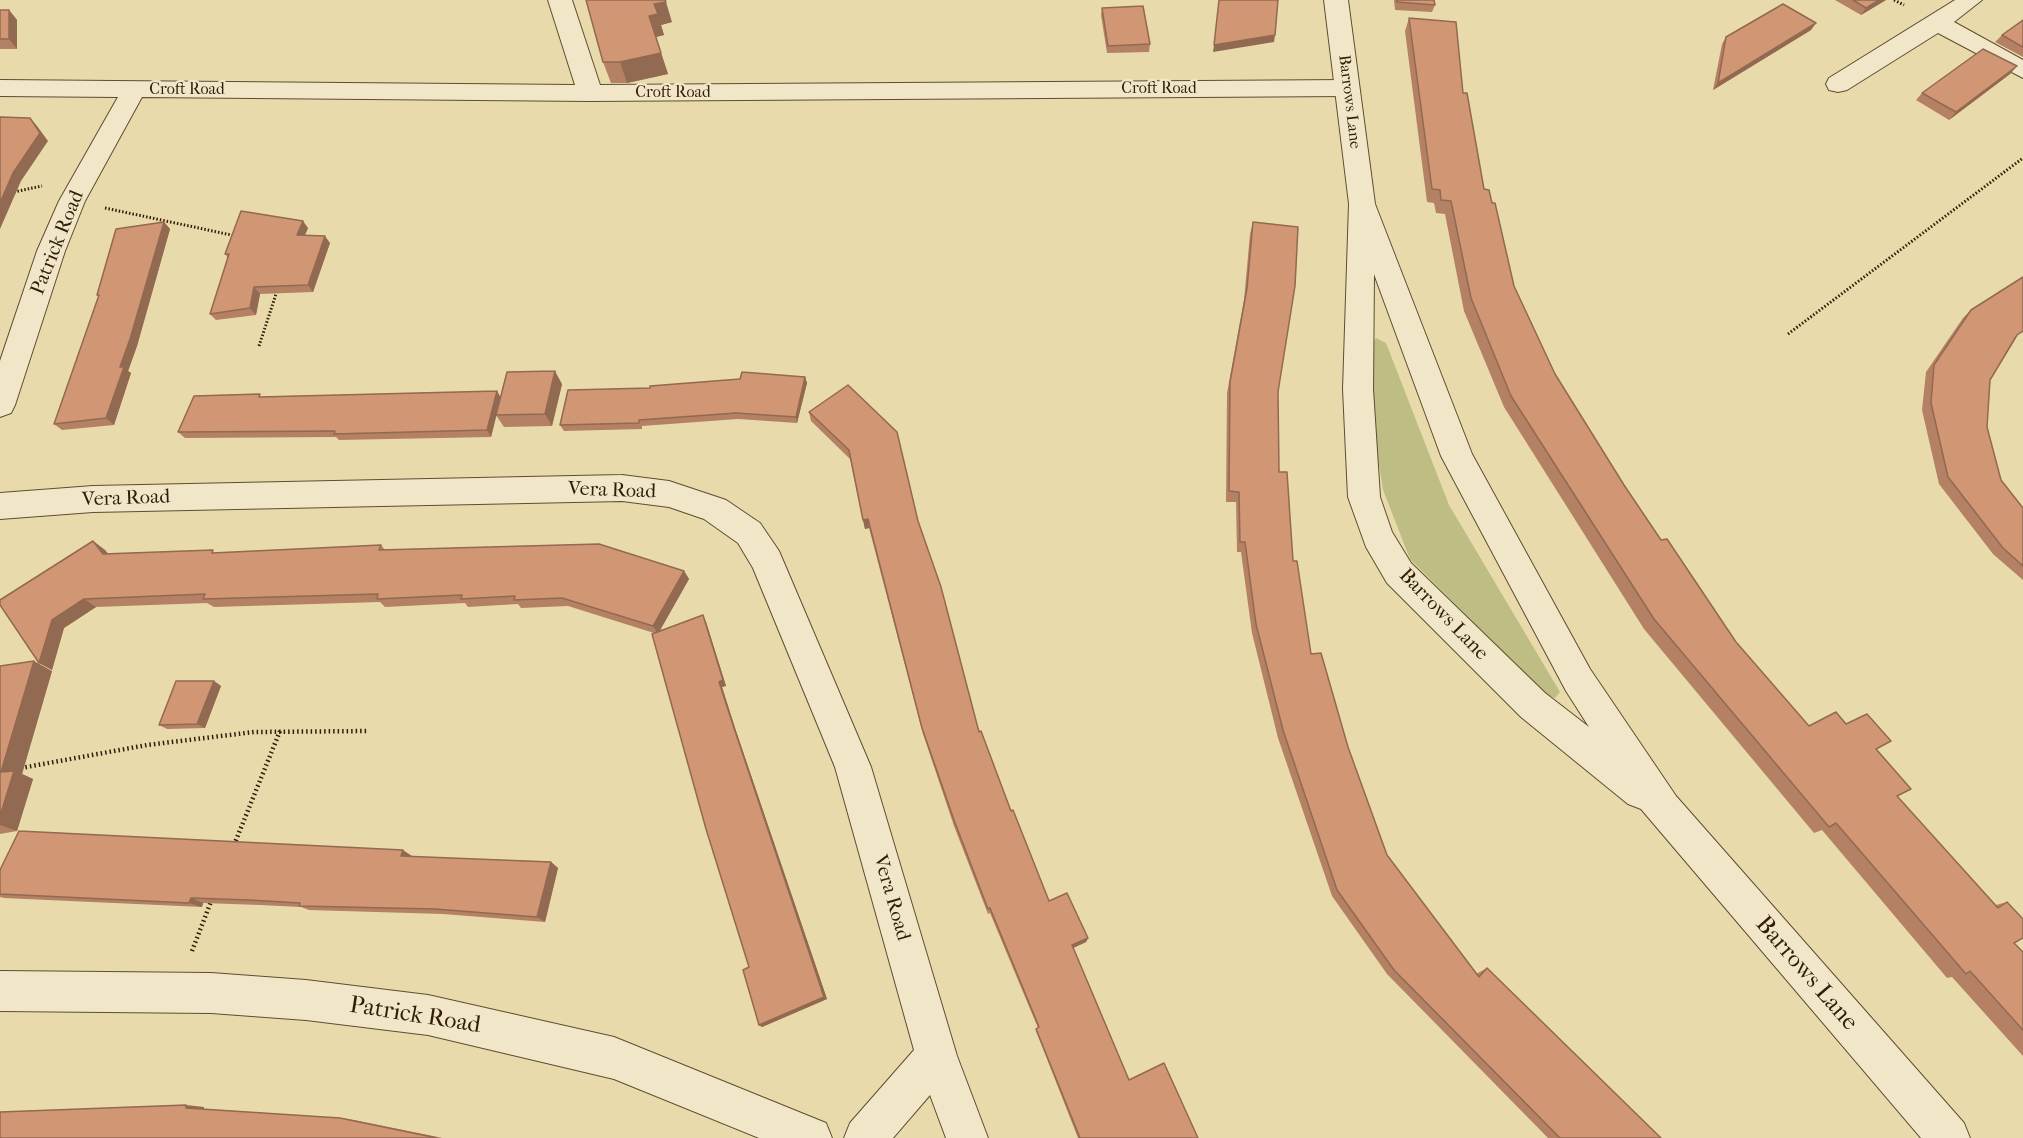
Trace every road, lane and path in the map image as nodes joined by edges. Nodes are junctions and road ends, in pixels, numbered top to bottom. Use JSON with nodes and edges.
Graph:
{"nodes":[{"id":1,"x":560,"y":0,"type":"edge"},
{"id":2,"x":1336,"y":0,"type":"edge"},
{"id":3,"x":1970,"y":0,"type":"edge"},
{"id":4,"x":1938,"y":23,"type":"junction"},
{"id":5,"x":2023,"y":70,"type":"edge"},
{"id":6,"x":1838,"y":84,"type":"dead end"},
{"id":7,"x":0,"y":88,"type":"edge"},
{"id":8,"x":1347,"y":88,"type":"junction"},
{"id":9,"x":134,"y":90,"type":"junction"},
{"id":10,"x":590,"y":93,"type":"junction"},
{"id":11,"x":2023,"y":158,"type":"edge"},
{"id":12,"x":72,"y":201,"type":"junction"},
{"id":13,"x":1362,"y":204,"type":"junction"},
{"id":14,"x":241,"y":237,"type":"edge"},
{"id":15,"x":280,"y":280,"type":"edge"},
{"id":16,"x":1788,"y":334,"type":"dead end"},
{"id":17,"x":259,"y":346,"type":"dead end"},
{"id":18,"x":0,"y":405,"type":"edge"},
{"id":19,"x":0,"y":506,"type":"edge"},
{"id":20,"x":280,"y":731,"type":"junction"},
{"id":21,"x":368,"y":731,"type":"dead end"},
{"id":22,"x":11,"y":770,"type":"edge"},
{"id":23,"x":1663,"y":809,"type":"junction"},
{"id":24,"x":232,"y":851,"type":"edge"},
{"id":25,"x":214,"y":895,"type":"edge"},
{"id":26,"x":0,"y":991,"type":"edge"},
{"id":27,"x":175,"y":993,"type":"junction"},
{"id":28,"x":936,"y":1056,"type":"junction"},
{"id":29,"x":811,"y":1138,"type":"edge"},
{"id":30,"x":865,"y":1138,"type":"edge"},
{"id":31,"x":967,"y":1138,"type":"edge"},
{"id":32,"x":1949,"y":1138,"type":"edge"}],
"edges":[{"from":1,"to":10,"type":"street"},
{"from":2,"to":8,"type":"street","name":"Barrows Lane"},
{"from":3,"to":4,"type":"street"},
{"from":4,"to":5,"type":"street"},
{"from":4,"to":6,"type":"street"},
{"from":7,"to":9,"type":"street","name":"Croft Road"},
{"from":8,"to":10,"type":"street","name":"Croft Road"},
{"from":8,"to":13,"type":"street","name":"Barrows Lane"},
{"from":9,"to":10,"type":"street","name":"Croft Road"},
{"from":9,"to":12,"type":"street","name":"Patrick Road"},
{"from":11,"to":16,"type":"path"},
{"from":12,"to":14,"type":"path"},
{"from":12,"to":18,"type":"street","name":"Patrick Road"},
{"from":13,"to":23,"type":"street","name":"Barrows Lane"},
{"from":13,"to":23,"type":"street","name":"Barrows Lane"},
{"from":15,"to":17,"type":"path"},
{"from":19,"to":28,"type":"street","name":"Vera Road"},
{"from":20,"to":21,"type":"path"},
{"from":20,"to":22,"type":"path"},
{"from":20,"to":24,"type":"path"},
{"from":23,"to":32,"type":"street","name":"Barrows Lane"},
{"from":25,"to":27,"type":"path"},
{"from":26,"to":27,"type":"street","name":"Patrick Road"},
{"from":27,"to":29,"type":"street","name":"Patrick Road"},
{"from":28,"to":30,"type":"street"},
{"from":28,"to":31,"type":"street","name":"Vera Road"}]}
